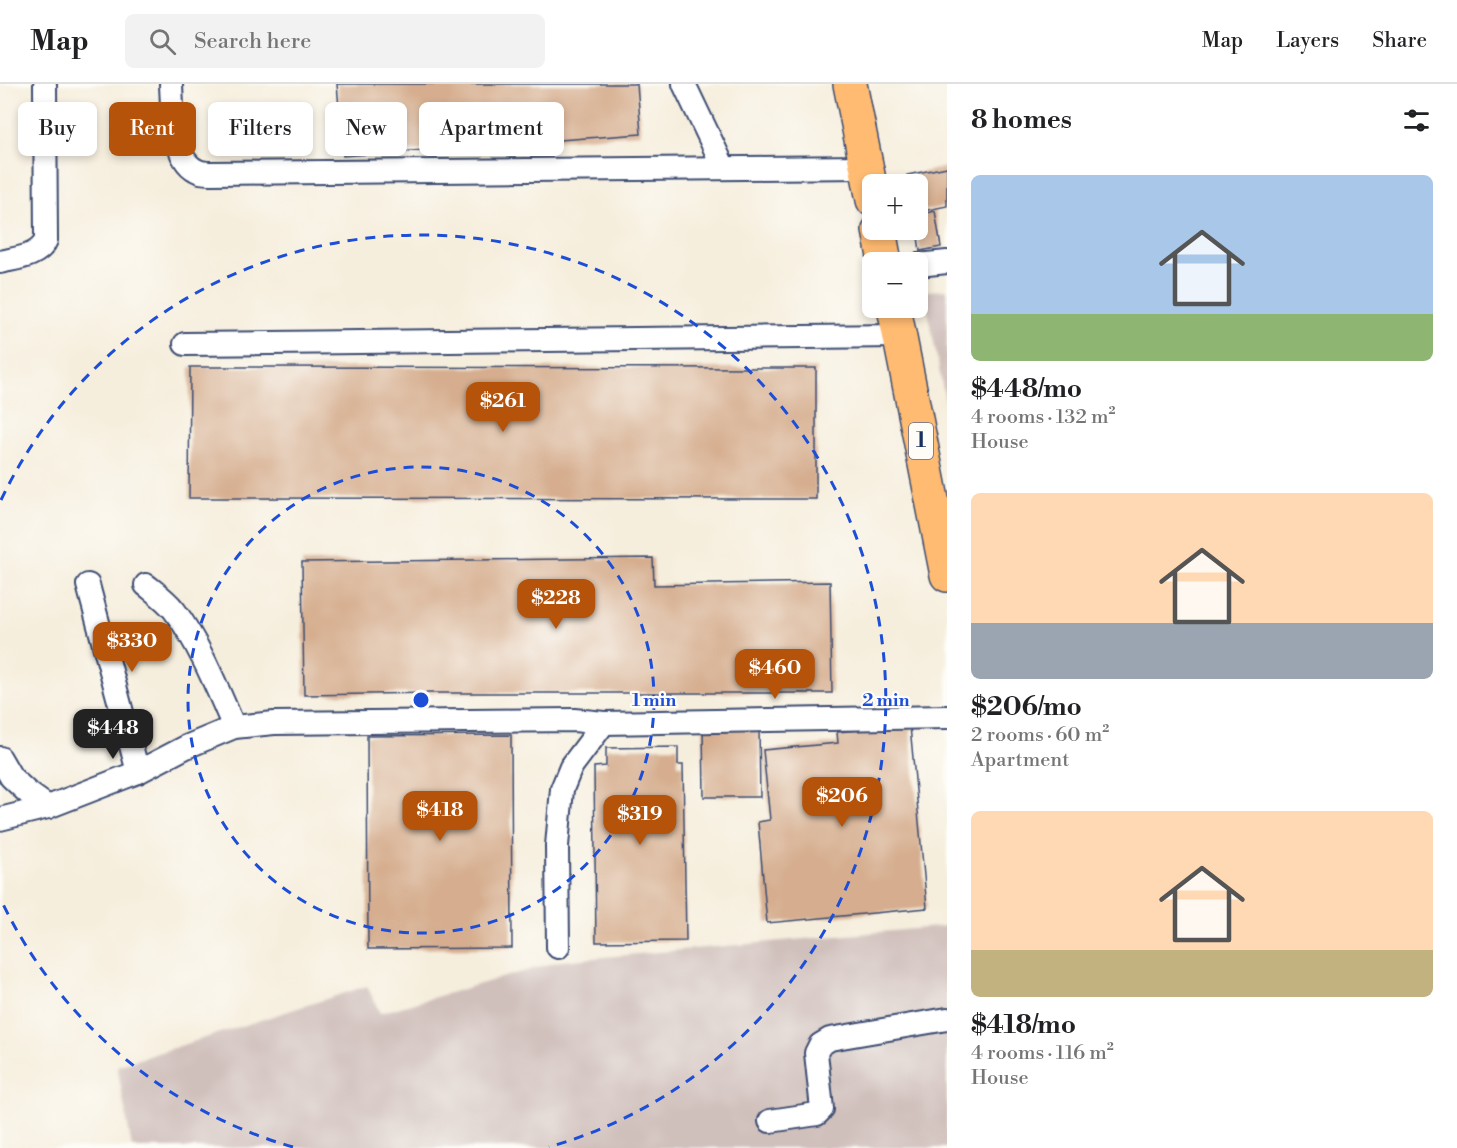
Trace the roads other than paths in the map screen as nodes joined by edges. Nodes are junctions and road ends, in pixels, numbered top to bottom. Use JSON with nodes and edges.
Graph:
{"nodes":[{"id":1,"x":45,"y":84,"type":"edge"},
{"id":2,"x":171,"y":84,"type":"edge"},
{"id":3,"x":684,"y":84,"type":"edge"},
{"id":4,"x":850,"y":84,"type":"edge"},
{"id":5,"x":867,"y":167,"type":"junction"},
{"id":6,"x":724,"y":168,"type":"junction"},
{"id":7,"x":868,"y":174,"type":"edge"},
{"id":8,"x":0,"y":262,"type":"edge"},
{"id":9,"x":947,"y":262,"type":"edge"},
{"id":10,"x":928,"y":264,"type":"edge"},
{"id":11,"x":897,"y":322,"type":"edge"},
{"id":12,"x":185,"y":344,"type":"dead end"},
{"id":13,"x":947,"y":575,"type":"edge"},
{"id":14,"x":88,"y":585,"type":"dead end"},
{"id":15,"x":146,"y":585,"type":"dead end"},
{"id":16,"x":947,"y":717,"type":"edge"},
{"id":17,"x":604,"y":723,"type":"junction"},
{"id":18,"x":234,"y":727,"type":"junction"},
{"id":19,"x":0,"y":758,"type":"edge"},
{"id":20,"x":138,"y":772,"type":"junction"},
{"id":21,"x":48,"y":807,"type":"junction"},
{"id":22,"x":0,"y":819,"type":"edge"},
{"id":23,"x":558,"y":947,"type":"dead end"},
{"id":24,"x":947,"y":1019,"type":"edge"},
{"id":25,"x":770,"y":1120,"type":"dead end"}],
"edges":[{"from":1,"to":8,"type":"street"},
{"from":2,"to":6,"type":"street"},
{"from":3,"to":6,"type":"street"},
{"from":4,"to":5,"type":"highway"},
{"from":5,"to":6,"type":"street"},
{"from":5,"to":7,"type":"highway"},
{"from":9,"to":10,"type":"street"},
{"from":11,"to":12,"type":"street"},
{"from":11,"to":13,"type":"highway","number":"1"},
{"from":14,"to":20,"type":"street"},
{"from":15,"to":18,"type":"street"},
{"from":16,"to":17,"type":"street"},
{"from":17,"to":18,"type":"street"},
{"from":17,"to":23,"type":"street"},
{"from":18,"to":20,"type":"street"},
{"from":19,"to":21,"type":"street"},
{"from":20,"to":21,"type":"street"},
{"from":21,"to":22,"type":"street"},
{"from":24,"to":25,"type":"street"}]}
